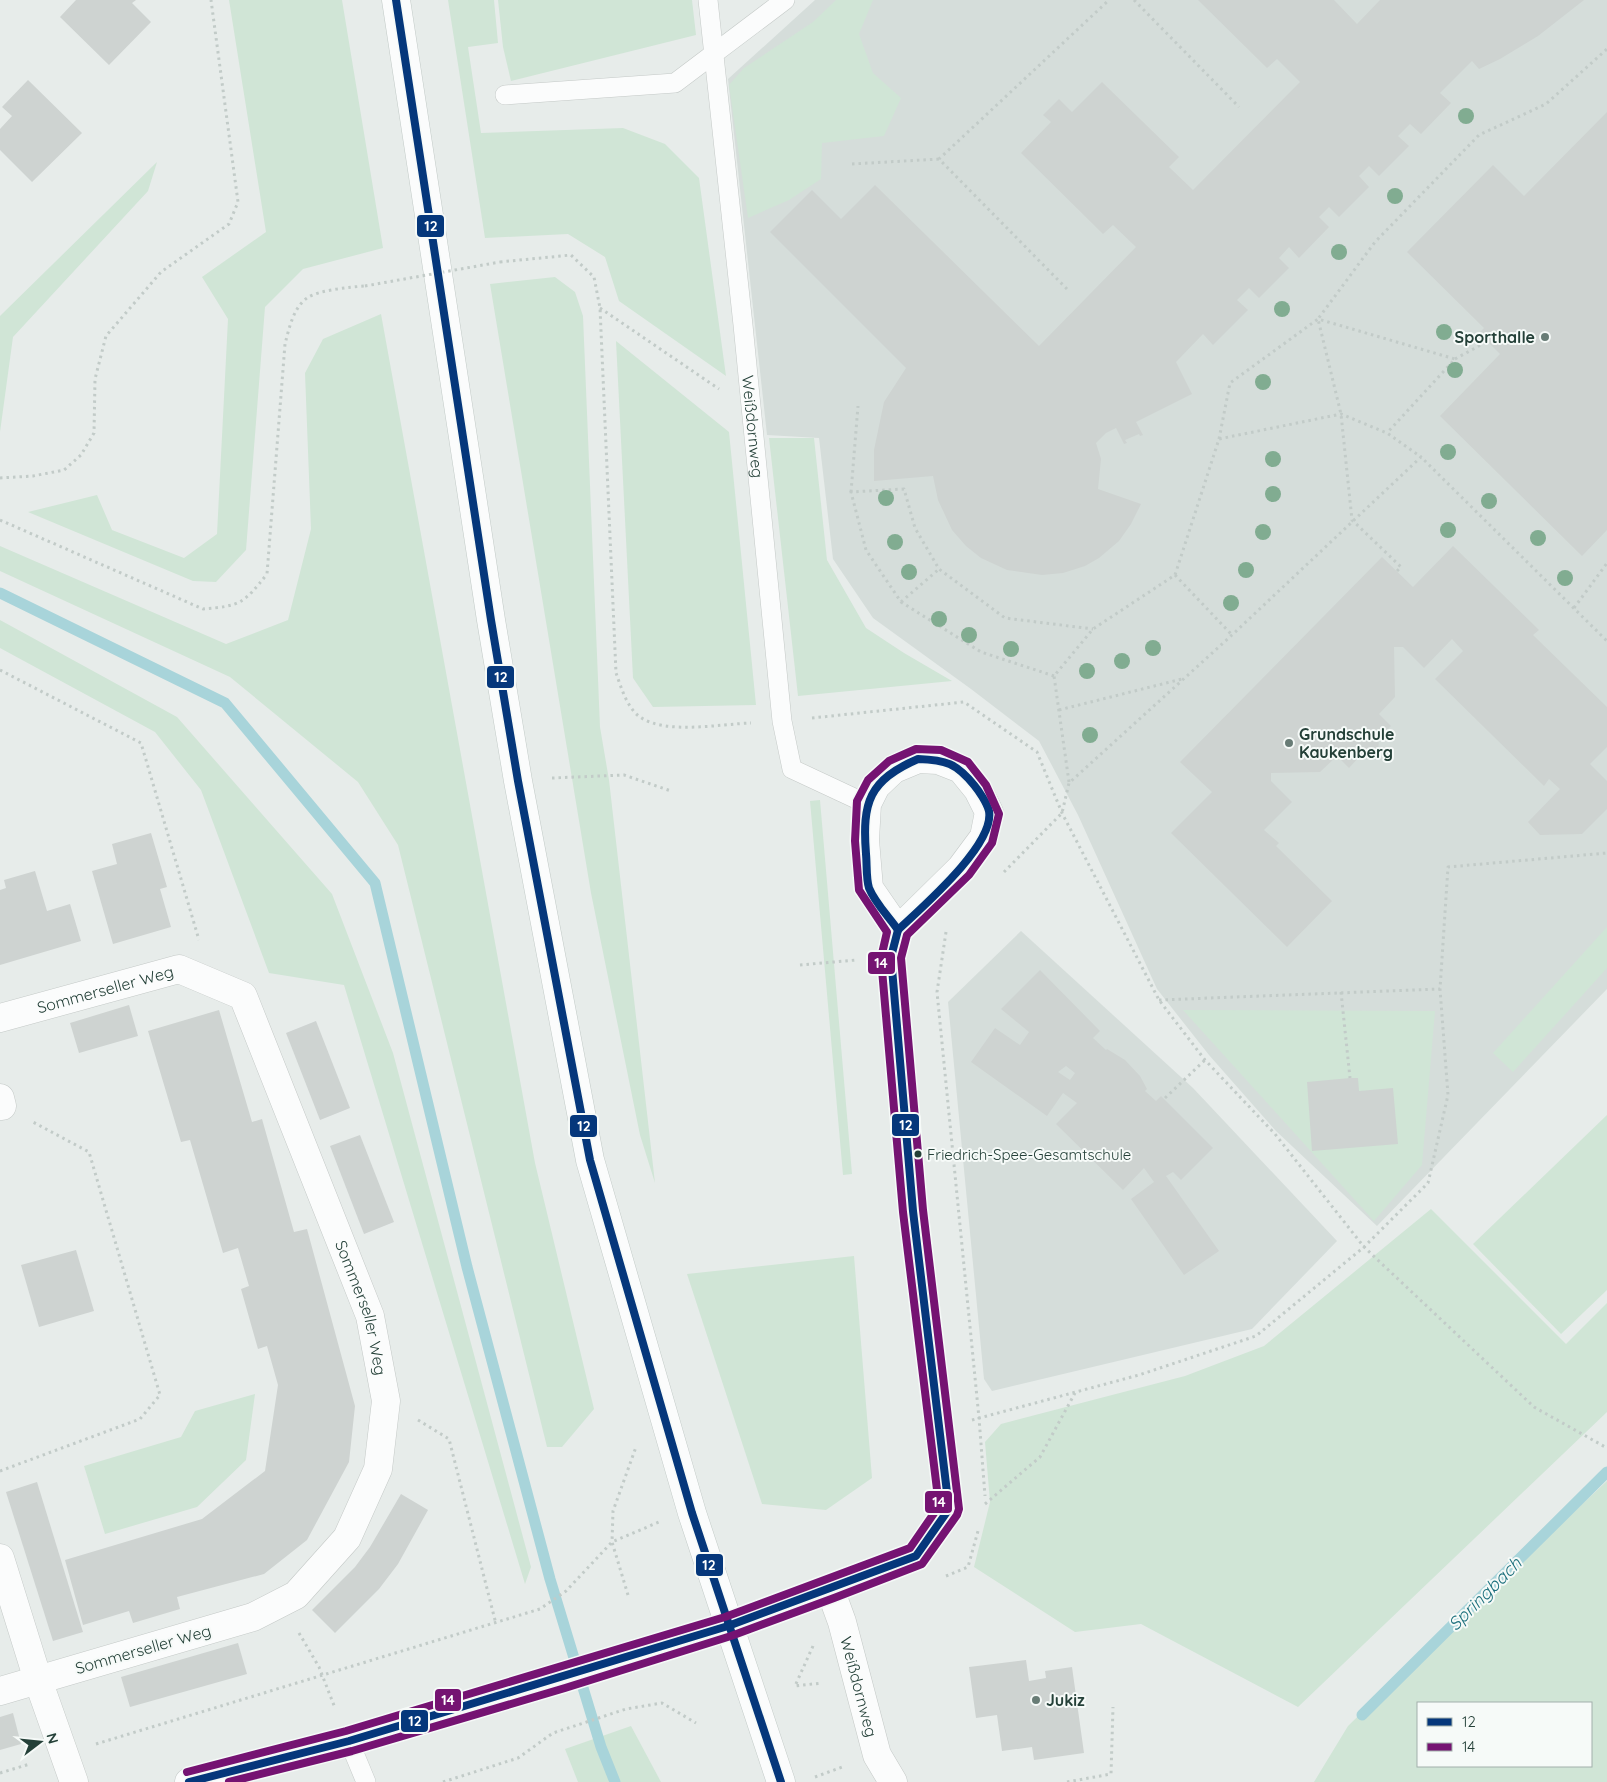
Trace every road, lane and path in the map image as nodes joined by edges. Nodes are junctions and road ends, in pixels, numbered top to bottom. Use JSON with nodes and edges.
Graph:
{"nodes":[{"id":1,"x":211,"y":0,"type":"edge"},
{"id":2,"x":396,"y":0,"type":"edge"},
{"id":3,"x":708,"y":0,"type":"edge"},
{"id":4,"x":785,"y":0,"type":"edge"},
{"id":5,"x":1109,"y":0,"type":"edge"},
{"id":6,"x":1134,"y":0,"type":"edge"},
{"id":7,"x":1607,"y":49,"type":"edge"},
{"id":8,"x":714,"y":54,"type":"junction"},
{"id":9,"x":505,"y":95,"type":"dead end"},
{"id":10,"x":1240,"y":107,"type":"dead end"},
{"id":11,"x":939,"y":159,"type":"junction"},
{"id":12,"x":852,"y":164,"type":"dead end"},
{"id":13,"x":500,"y":262,"type":"dead end"},
{"id":14,"x":1067,"y":289,"type":"dead end"},
{"id":15,"x":600,"y":308,"type":"dead end"},
{"id":16,"x":1318,"y":319,"type":"junction"},
{"id":17,"x":1488,"y":341,"type":"dead end"},
{"id":18,"x":1455,"y":359,"type":"junction"},
{"id":19,"x":858,"y":406,"type":"dead end"},
{"id":20,"x":749,"y":410,"type":"junction"},
{"id":21,"x":1341,"y":414,"type":"junction"},
{"id":22,"x":1387,"y":433,"type":"junction"},
{"id":23,"x":1219,"y":439,"type":"junction"},
{"id":24,"x":1421,"y":457,"type":"junction"},
{"id":25,"x":0,"y":478,"type":"edge"},
{"id":26,"x":851,"y":492,"type":"junction"},
{"id":27,"x":0,"y":520,"type":"edge"},
{"id":28,"x":1352,"y":520,"type":"junction"},
{"id":29,"x":1607,"y":564,"type":"edge"},
{"id":30,"x":939,"y":569,"type":"junction"},
{"id":31,"x":1397,"y":571,"type":"dead end"},
{"id":32,"x":1175,"y":575,"type":"junction"},
{"id":33,"x":901,"y":602,"type":"junction"},
{"id":34,"x":1574,"y":608,"type":"junction"},
{"id":35,"x":1093,"y":629,"type":"junction"},
{"id":36,"x":1232,"y":635,"type":"junction"},
{"id":37,"x":1607,"y":641,"type":"edge"},
{"id":38,"x":0,"y":670,"type":"edge"},
{"id":39,"x":1054,"y":676,"type":"junction"},
{"id":40,"x":1183,"y":679,"type":"junction"},
{"id":41,"x":1059,"y":710,"type":"junction"},
{"id":42,"x":518,"y":781,"type":"junction"},
{"id":43,"x":1069,"y":782,"type":"junction"},
{"id":44,"x":671,"y":791,"type":"dead end"},
{"id":45,"x":867,"y":804,"type":"junction"},
{"id":46,"x":1607,"y":853,"type":"edge"},
{"id":47,"x":1001,"y":876,"type":"dead end"},
{"id":48,"x":953,"y":925,"type":"dead end"},
{"id":49,"x":898,"y":930,"type":"junction"},
{"id":50,"x":891,"y":957,"type":"junction"},
{"id":51,"x":800,"y":965,"type":"dead end"},
{"id":52,"x":211,"y":982,"type":"junction"},
{"id":53,"x":1440,"y":989,"type":"junction"},
{"id":54,"x":1341,"y":992,"type":"junction"},
{"id":55,"x":1159,"y":1000,"type":"dead end"},
{"id":56,"x":0,"y":1018,"type":"edge"},
{"id":57,"x":1205,"y":1060,"type":"dead end"},
{"id":58,"x":1350,"y":1078,"type":"dead end"},
{"id":59,"x":1165,"y":1098,"type":"dead end"},
{"id":60,"x":1,"y":1103,"type":"edge"},
{"id":61,"x":656,"y":1393,"type":"junction"},
{"id":62,"x":1075,"y":1393,"type":"junction"},
{"id":63,"x":386,"y":1401,"type":"junction"},
{"id":64,"x":979,"y":1418,"type":"junction"},
{"id":65,"x":940,"y":1428,"type":"junction"},
{"id":66,"x":0,"y":1471,"type":"edge"},
{"id":67,"x":985,"y":1504,"type":"dead end"},
{"id":68,"x":650,"y":1525,"type":"dead end"},
{"id":69,"x":612,"y":1542,"type":"junction"},
{"id":70,"x":0,"y":1558,"type":"edge"},
{"id":71,"x":830,"y":1589,"type":"junction"},
{"id":72,"x":628,"y":1594,"type":"dead end"},
{"id":73,"x":280,"y":1603,"type":"junction"},
{"id":74,"x":496,"y":1624,"type":"junction"},
{"id":75,"x":728,"y":1626,"type":"junction"},
{"id":76,"x":322,"y":1676,"type":"junction"},
{"id":77,"x":38,"y":1680,"type":"junction"},
{"id":78,"x":0,"y":1691,"type":"edge"},
{"id":79,"x":1113,"y":1707,"type":"dead end"},
{"id":80,"x":696,"y":1723,"type":"dead end"},
{"id":81,"x":349,"y":1741,"type":"junction"},
{"id":82,"x":64,"y":1754,"type":"junction"},
{"id":83,"x":877,"y":1755,"type":"junction"},
{"id":84,"x":0,"y":1773,"type":"edge"},
{"id":85,"x":809,"y":1779,"type":"dead end"},
{"id":86,"x":74,"y":1782,"type":"edge"},
{"id":87,"x":189,"y":1782,"type":"edge"},
{"id":88,"x":366,"y":1782,"type":"edge"},
{"id":89,"x":443,"y":1782,"type":"edge"},
{"id":90,"x":781,"y":1782,"type":"edge"},
{"id":91,"x":893,"y":1782,"type":"edge"},
{"id":92,"x":1067,"y":1782,"type":"edge"}],
"edges":[{"from":1,"to":25,"type":"path"},
{"from":2,"to":42,"type":"street"},
{"from":3,"to":8,"type":"lane","name":"Weißdornweg"},
{"from":4,"to":8,"type":"lane"},
{"from":5,"to":11,"type":"path"},
{"from":6,"to":10,"type":"path"},
{"from":7,"to":16,"type":"path"},
{"from":8,"to":9,"type":"lane"},
{"from":8,"to":20,"type":"lane","name":"Weißdornweg"},
{"from":11,"to":12,"type":"path"},
{"from":11,"to":14,"type":"path"},
{"from":13,"to":27,"type":"path","bridge":true},
{"from":15,"to":20,"type":"path"},
{"from":16,"to":18,"type":"path"},
{"from":16,"to":21,"type":"path"},
{"from":16,"to":23,"type":"path"},
{"from":17,"to":18,"type":"path"},
{"from":18,"to":22,"type":"path"},
{"from":19,"to":26,"type":"path"},
{"from":20,"to":45,"type":"lane","name":"Weißdornweg"},
{"from":21,"to":22,"type":"path"},
{"from":21,"to":23,"type":"path"},
{"from":21,"to":28,"type":"path"},
{"from":22,"to":24,"type":"path"},
{"from":23,"to":32,"type":"path"},
{"from":24,"to":28,"type":"path"},
{"from":24,"to":34,"type":"path"},
{"from":26,"to":30,"type":"path"},
{"from":26,"to":33,"type":"path"},
{"from":28,"to":31,"type":"path"},
{"from":28,"to":36,"type":"path"},
{"from":29,"to":34,"type":"path"},
{"from":30,"to":33,"type":"path"},
{"from":30,"to":35,"type":"path"},
{"from":32,"to":35,"type":"path"},
{"from":32,"to":36,"type":"path"},
{"from":33,"to":39,"type":"path"},
{"from":34,"to":37,"type":"path"},
{"from":35,"to":39,"type":"path"},
{"from":36,"to":40,"type":"path"},
{"from":38,"to":52,"type":"path"},
{"from":39,"to":41,"type":"path"},
{"from":40,"to":41,"type":"path"},
{"from":40,"to":43,"type":"path"},
{"from":41,"to":43,"type":"path"},
{"from":42,"to":44,"type":"path"},
{"from":42,"to":61,"type":"street"},
{"from":43,"to":47,"type":"path"},
{"from":45,"to":49,"type":"street"},
{"from":45,"to":49,"type":"street"},
{"from":46,"to":53,"type":"path"},
{"from":48,"to":64,"type":"path"},
{"from":49,"to":50,"type":"street"},
{"from":50,"to":51,"type":"path"},
{"from":50,"to":65,"type":"street"},
{"from":52,"to":56,"type":"street","name":"Sommerseller Weg"},
{"from":52,"to":63,"type":"street","name":"Sommerseller Weg"},
{"from":53,"to":54,"type":"path"},
{"from":53,"to":62,"type":"path"},
{"from":54,"to":55,"type":"path"},
{"from":54,"to":58,"type":"path"},
{"from":57,"to":59,"type":"path"},
{"from":60,"to":66,"type":"path"},
{"from":61,"to":69,"type":"path"},
{"from":61,"to":75,"type":"street"},
{"from":62,"to":64,"type":"path"},
{"from":62,"to":67,"type":"path"},
{"from":63,"to":73,"type":"street","name":"Sommerseller Weg"},
{"from":63,"to":74,"type":"path"},
{"from":64,"to":65,"type":"path"},
{"from":65,"to":71,"type":"street"},
{"from":68,"to":69,"type":"path"},
{"from":69,"to":72,"type":"path"},
{"from":69,"to":74,"type":"path"},
{"from":70,"to":77,"type":"street"},
{"from":71,"to":75,"type":"street"},
{"from":71,"to":83,"type":"street","name":"Weißdornweg"},
{"from":73,"to":76,"type":"path"},
{"from":73,"to":77,"type":"street","name":"Sommerseller Weg"},
{"from":74,"to":76,"type":"path"},
{"from":75,"to":81,"type":"street"},
{"from":75,"to":90,"type":"street"},
{"from":76,"to":82,"type":"path"},
{"from":77,"to":78,"type":"street","name":"Sommerseller Weg"},
{"from":77,"to":82,"type":"street"},
{"from":79,"to":92,"type":"path"},
{"from":80,"to":89,"type":"path"},
{"from":81,"to":87,"type":"street"},
{"from":81,"to":88,"type":"lane"},
{"from":82,"to":84,"type":"path"},
{"from":82,"to":86,"type":"street"},
{"from":83,"to":85,"type":"path"},
{"from":83,"to":91,"type":"street","name":"Weißdornweg"}]}
